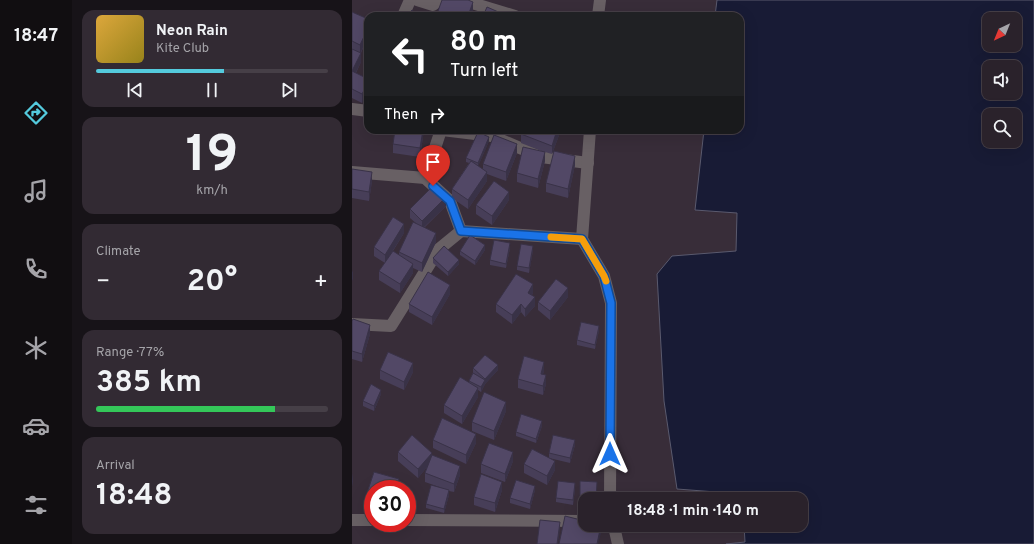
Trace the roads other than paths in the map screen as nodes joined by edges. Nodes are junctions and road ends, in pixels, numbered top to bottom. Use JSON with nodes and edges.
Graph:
{"nodes":[{"id":1,"x":410,"y":0,"type":"edge"},
{"id":2,"x":417,"y":0,"type":"edge"},
{"id":3,"x":439,"y":0,"type":"edge"},
{"id":4,"x":462,"y":0,"type":"edge"},
{"id":5,"x":600,"y":0,"type":"edge"},
{"id":6,"x":405,"y":12,"type":"edge"},
{"id":7,"x":502,"y":12,"type":"edge"},
{"id":8,"x":598,"y":12,"type":"edge"},
{"id":9,"x":352,"y":109,"type":"edge"},
{"id":10,"x":364,"y":110,"type":"edge"},
{"id":11,"x":440,"y":134,"type":"edge"},
{"id":12,"x":475,"y":134,"type":"edge"},
{"id":13,"x":590,"y":134,"type":"edge"},
{"id":14,"x":588,"y":163,"type":"junction"},
{"id":15,"x":352,"y":172,"type":"edge"},
{"id":16,"x":425,"y":178,"type":"junction"},
{"id":17,"x":461,"y":231,"type":"junction"},
{"id":18,"x":582,"y":239,"type":"junction"},
{"id":19,"x":352,"y":324,"type":"edge"},
{"id":20,"x":610,"y":492,"type":"edge"},
{"id":21,"x":352,"y":520,"type":"edge"},
{"id":22,"x":364,"y":520,"type":"edge"},
{"id":23,"x":416,"y":520,"type":"edge"},
{"id":24,"x":578,"y":521,"type":"edge"},
{"id":25,"x":616,"y":532,"type":"edge"},
{"id":26,"x":618,"y":544,"type":"edge"}],
"edges":[{"from":1,"to":6,"type":"street"},
{"from":2,"to":3,"type":"street"},
{"from":4,"to":7,"type":"street"},
{"from":5,"to":8,"type":"street"},
{"from":9,"to":10,"type":"street"},
{"from":11,"to":16,"type":"street"},
{"from":12,"to":14,"type":"street"},
{"from":13,"to":14,"type":"street"},
{"from":14,"to":18,"type":"street"},
{"from":15,"to":16,"type":"street"},
{"from":16,"to":17,"type":"street"},
{"from":17,"to":18,"type":"street"},
{"from":17,"to":19,"type":"street"},
{"from":18,"to":20,"type":"street"},
{"from":21,"to":22,"type":"street"},
{"from":23,"to":24,"type":"street"},
{"from":25,"to":26,"type":"street"}]}
